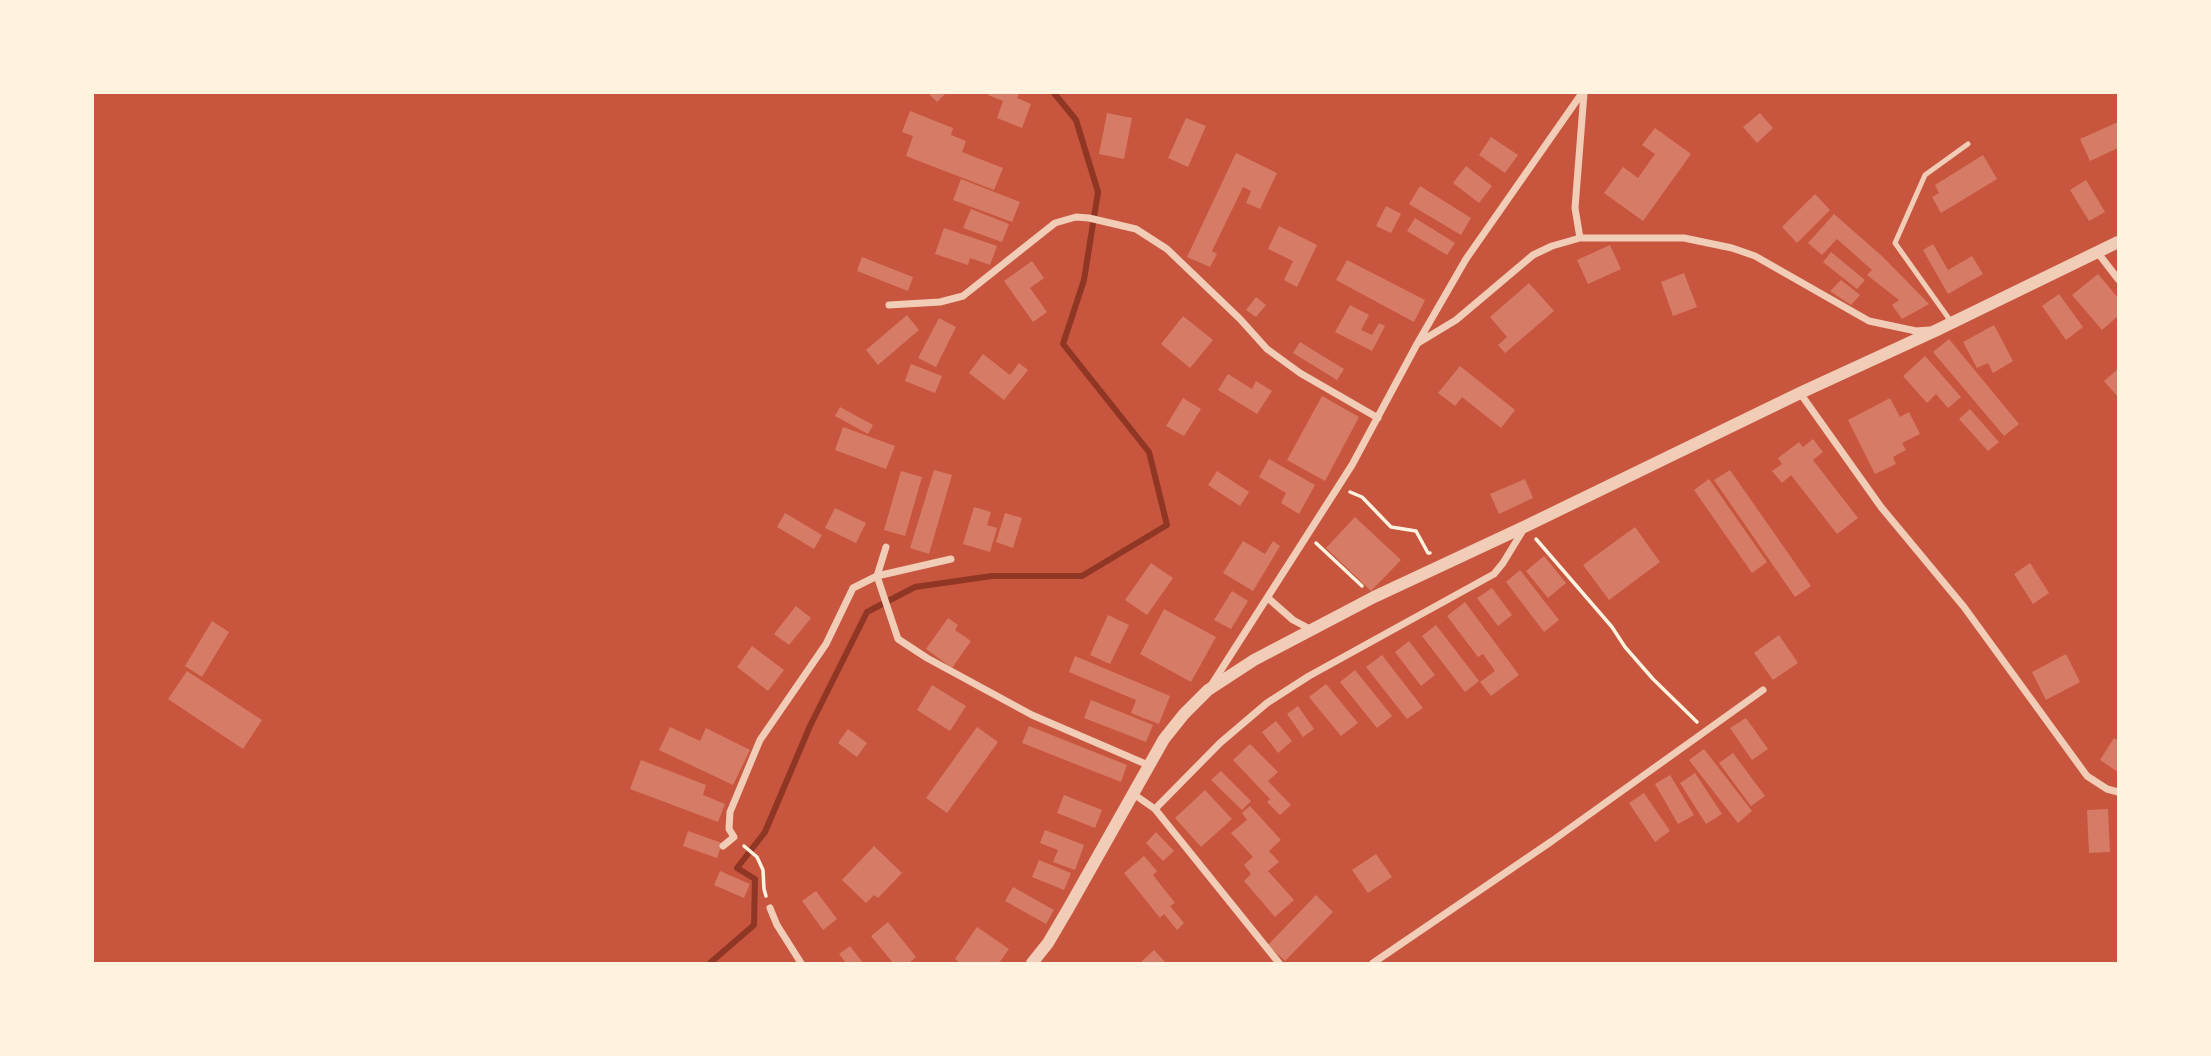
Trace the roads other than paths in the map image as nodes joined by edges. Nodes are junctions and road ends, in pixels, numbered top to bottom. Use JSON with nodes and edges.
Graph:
{"nodes":[{"id":1,"x":1583,"y":93,"type":"edge"},
{"id":2,"x":1968,"y":144,"type":"dead end"},
{"id":3,"x":1580,"y":238,"type":"junction"},
{"id":4,"x":2118,"y":242,"type":"edge"},
{"id":5,"x":2098,"y":253,"type":"junction"},
{"id":6,"x":2118,"y":279,"type":"edge"},
{"id":7,"x":889,"y":305,"type":"dead end"},
{"id":8,"x":1952,"y":323,"type":"junction"},
{"id":9,"x":1937,"y":330,"type":"junction"},
{"id":10,"x":1417,"y":344,"type":"junction"},
{"id":11,"x":1800,"y":393,"type":"junction"},
{"id":12,"x":1378,"y":418,"type":"junction"},
{"id":13,"x":1526,"y":526,"type":"junction"},
{"id":14,"x":886,"y":547,"type":"dead end"},
{"id":15,"x":951,"y":559,"type":"dead end"},
{"id":16,"x":877,"y":576,"type":"junction"},
{"id":17,"x":1268,"y":598,"type":"junction"},
{"id":18,"x":1310,"y":629,"type":"junction"},
{"id":19,"x":1208,"y":690,"type":"junction"},
{"id":20,"x":1763,"y":690,"type":"dead end"},
{"id":21,"x":1148,"y":765,"type":"junction"},
{"id":22,"x":2118,"y":792,"type":"edge"},
{"id":23,"x":1132,"y":793,"type":"junction"},
{"id":24,"x":1155,"y":810,"type":"junction"},
{"id":25,"x":723,"y":846,"type":"dead end"},
{"id":26,"x":770,"y":908,"type":"road end"},
{"id":27,"x":801,"y":963,"type":"edge"},
{"id":28,"x":1032,"y":963,"type":"edge"},
{"id":29,"x":1279,"y":963,"type":"edge"},
{"id":30,"x":1373,"y":963,"type":"edge"}],
"edges":[{"from":1,"to":3,"type":"street"},
{"from":1,"to":10,"type":"street"},
{"from":2,"to":8,"type":"lane"},
{"from":3,"to":9,"type":"street"},
{"from":3,"to":10,"type":"street"},
{"from":4,"to":5,"type":"street"},
{"from":5,"to":6,"type":"street"},
{"from":5,"to":8,"type":"street"},
{"from":7,"to":12,"type":"street"},
{"from":8,"to":9,"type":"street"},
{"from":9,"to":11,"type":"street"},
{"from":10,"to":12,"type":"street"},
{"from":11,"to":13,"type":"street"},
{"from":11,"to":22,"type":"street"},
{"from":12,"to":17,"type":"street"},
{"from":13,"to":18,"type":"street"},
{"from":13,"to":24,"type":"street"},
{"from":14,"to":16,"type":"street"},
{"from":15,"to":16,"type":"street"},
{"from":16,"to":21,"type":"street"},
{"from":16,"to":25,"type":"street"},
{"from":17,"to":18,"type":"street"},
{"from":17,"to":19,"type":"street"},
{"from":18,"to":19,"type":"street"},
{"from":19,"to":21,"type":"street"},
{"from":20,"to":30,"type":"street"},
{"from":21,"to":23,"type":"street"},
{"from":23,"to":24,"type":"street"},
{"from":23,"to":28,"type":"street"},
{"from":24,"to":29,"type":"street"},
{"from":26,"to":27,"type":"street"}]}
